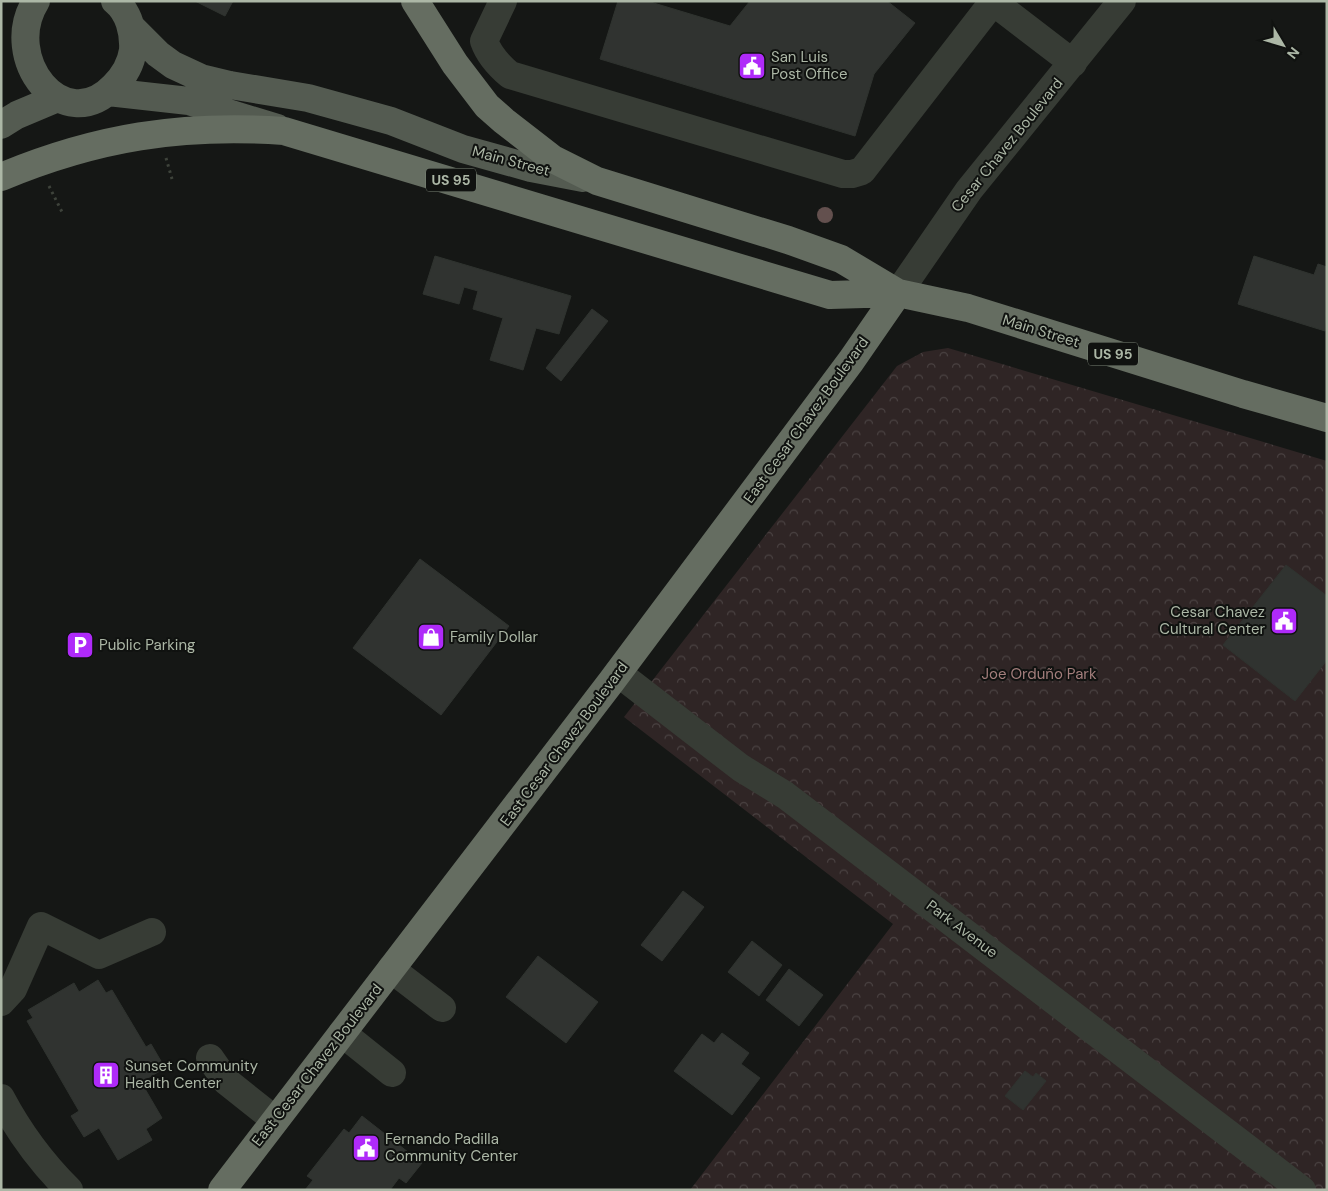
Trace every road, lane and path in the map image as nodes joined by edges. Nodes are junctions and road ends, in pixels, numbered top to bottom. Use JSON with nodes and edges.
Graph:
{"nodes":[{"id":1,"x":36,"y":1,"type":"edge"},
{"id":2,"x":415,"y":1,"type":"edge"},
{"id":3,"x":503,"y":1,"type":"edge"},
{"id":4,"x":1122,"y":1,"type":"edge"},
{"id":5,"x":993,"y":2,"type":"edge"},
{"id":6,"x":121,"y":8,"type":"edge"},
{"id":7,"x":9,"y":49,"type":"edge"},
{"id":8,"x":1073,"y":63,"type":"junction"},
{"id":9,"x":108,"y":92,"type":"junction"},
{"id":10,"x":55,"y":99,"type":"junction"},
{"id":11,"x":1,"y":125,"type":"edge"},
{"id":12,"x":284,"y":131,"type":"junction"},
{"id":13,"x":164,"y":152,"type":"dead end"},
{"id":14,"x":1,"y":176,"type":"edge"},
{"id":15,"x":172,"y":180,"type":"dead end"},
{"id":16,"x":597,"y":181,"type":"junction"},
{"id":17,"x":48,"y":186,"type":"dead end"},
{"id":18,"x":62,"y":212,"type":"dead end"},
{"id":19,"x":898,"y":293,"type":"junction"},
{"id":20,"x":1327,"y":418,"type":"edge"},
{"id":21,"x":618,"y":673,"type":"junction"},
{"id":22,"x":152,"y":932,"type":"dead end"},
{"id":23,"x":391,"y":969,"type":"junction"},
{"id":24,"x":1,"y":1002,"type":"edge"},
{"id":25,"x":442,"y":1008,"type":"dead end"},
{"id":26,"x":342,"y":1033,"type":"junction"},
{"id":27,"x":210,"y":1058,"type":"dead end"},
{"id":28,"x":392,"y":1073,"type":"dead end"},
{"id":29,"x":1,"y":1098,"type":"edge"},
{"id":30,"x":275,"y":1120,"type":"junction"},
{"id":31,"x":69,"y":1190,"type":"edge"},
{"id":32,"x":222,"y":1190,"type":"edge"},
{"id":33,"x":1302,"y":1190,"type":"edge"}],
"edges":[{"from":1,"to":7,"type":"main road"},
{"from":2,"to":16,"type":"highway","number":"US 95"},
{"from":3,"to":5,"type":"street"},
{"from":4,"to":8,"type":"street","name":"Cesar Chavez Boulevard"},
{"from":5,"to":8,"type":"street"},
{"from":6,"to":9,"type":"main road"},
{"from":6,"to":16,"type":"main road","name":"Main Street","number":"US 95"},
{"from":7,"to":10,"type":"main road"},
{"from":8,"to":19,"type":"street","name":"Cesar Chavez Boulevard"},
{"from":9,"to":10,"type":"main road"},
{"from":9,"to":12,"type":"main road","name":"Main Street","number":"US 95"},
{"from":10,"to":11,"type":"main road"},
{"from":12,"to":14,"type":"highway","number":"US 95"},
{"from":12,"to":19,"type":"highway","name":"Main Street","number":"US 95"},
{"from":13,"to":15,"type":"path"},
{"from":16,"to":19,"type":"highway","name":"Main Street","number":"US 95"},
{"from":17,"to":18,"type":"path"},
{"from":19,"to":20,"type":"highway","name":"Main Street","number":"US 95"},
{"from":19,"to":21,"type":"highway","name":"East Cesar Chavez Boulevard"},
{"from":21,"to":23,"type":"highway","name":"East Cesar Chavez Boulevard"},
{"from":21,"to":33,"type":"street","name":"Park Avenue"},
{"from":22,"to":24,"type":"street"},
{"from":23,"to":25,"type":"street"},
{"from":23,"to":26,"type":"highway","name":"East Cesar Chavez Boulevard"},
{"from":26,"to":28,"type":"street"},
{"from":26,"to":30,"type":"highway","name":"East Cesar Chavez Boulevard"},
{"from":27,"to":30,"type":"street"},
{"from":29,"to":31,"type":"street"},
{"from":30,"to":32,"type":"highway","name":"East Cesar Chavez Boulevard"}]}
